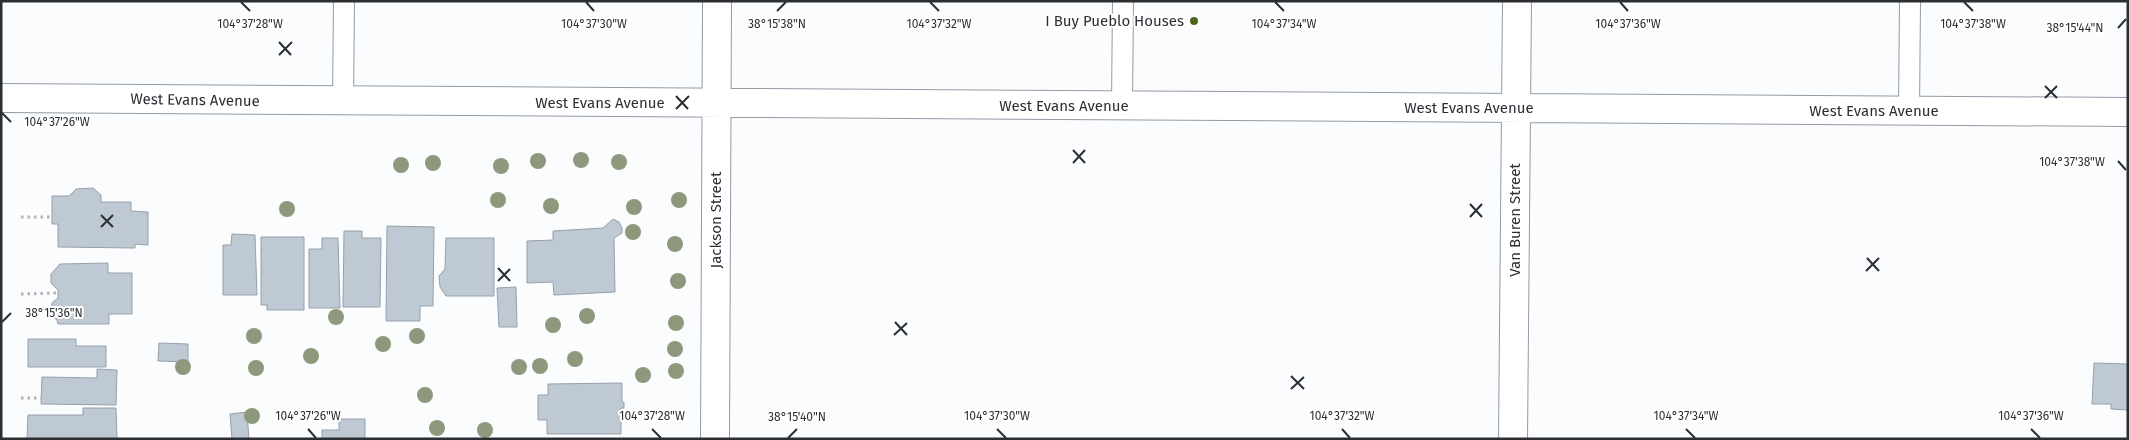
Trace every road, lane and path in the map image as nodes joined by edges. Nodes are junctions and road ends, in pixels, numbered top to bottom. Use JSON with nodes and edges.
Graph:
{"nodes":[{"id":1,"x":344,"y":1,"type":"edge"},
{"id":2,"x":717,"y":1,"type":"edge"},
{"id":3,"x":1123,"y":1,"type":"edge"},
{"id":4,"x":1516,"y":1,"type":"edge"},
{"id":5,"x":1910,"y":1,"type":"edge"},
{"id":6,"x":1,"y":98,"type":"edge"},
{"id":7,"x":343,"y":101,"type":"junction"},
{"id":8,"x":716,"y":103,"type":"junction"},
{"id":9,"x":1122,"y":106,"type":"junction"},
{"id":10,"x":1516,"y":108,"type":"junction"},
{"id":11,"x":1909,"y":111,"type":"junction"},
{"id":12,"x":2128,"y":112,"type":"edge"},
{"id":13,"x":21,"y":217,"type":"dead end"},
{"id":14,"x":52,"y":217,"type":"dead end"},
{"id":15,"x":58,"y":293,"type":"dead end"},
{"id":16,"x":21,"y":294,"type":"dead end"},
{"id":17,"x":21,"y":398,"type":"dead end"},
{"id":18,"x":41,"y":398,"type":"dead end"},
{"id":19,"x":715,"y":439,"type":"edge"},
{"id":20,"x":1513,"y":439,"type":"edge"}],
"edges":[{"from":1,"to":7,"type":"lane"},
{"from":2,"to":8,"type":"street","name":"Jackson Street"},
{"from":3,"to":9,"type":"lane"},
{"from":4,"to":10,"type":"street","name":"Van Buren Street"},
{"from":5,"to":11,"type":"lane"},
{"from":6,"to":7,"type":"street","name":"West Evans Avenue"},
{"from":7,"to":8,"type":"street","name":"West Evans Avenue"},
{"from":8,"to":9,"type":"street","name":"West Evans Avenue"},
{"from":8,"to":19,"type":"street","name":"Jackson Street"},
{"from":9,"to":10,"type":"street","name":"West Evans Avenue"},
{"from":10,"to":11,"type":"street","name":"West Evans Avenue"},
{"from":10,"to":20,"type":"street","name":"Van Buren Street"},
{"from":11,"to":12,"type":"street","name":"West Evans Avenue"},
{"from":13,"to":14,"type":"path"},
{"from":15,"to":16,"type":"path"},
{"from":17,"to":18,"type":"path"}]}
